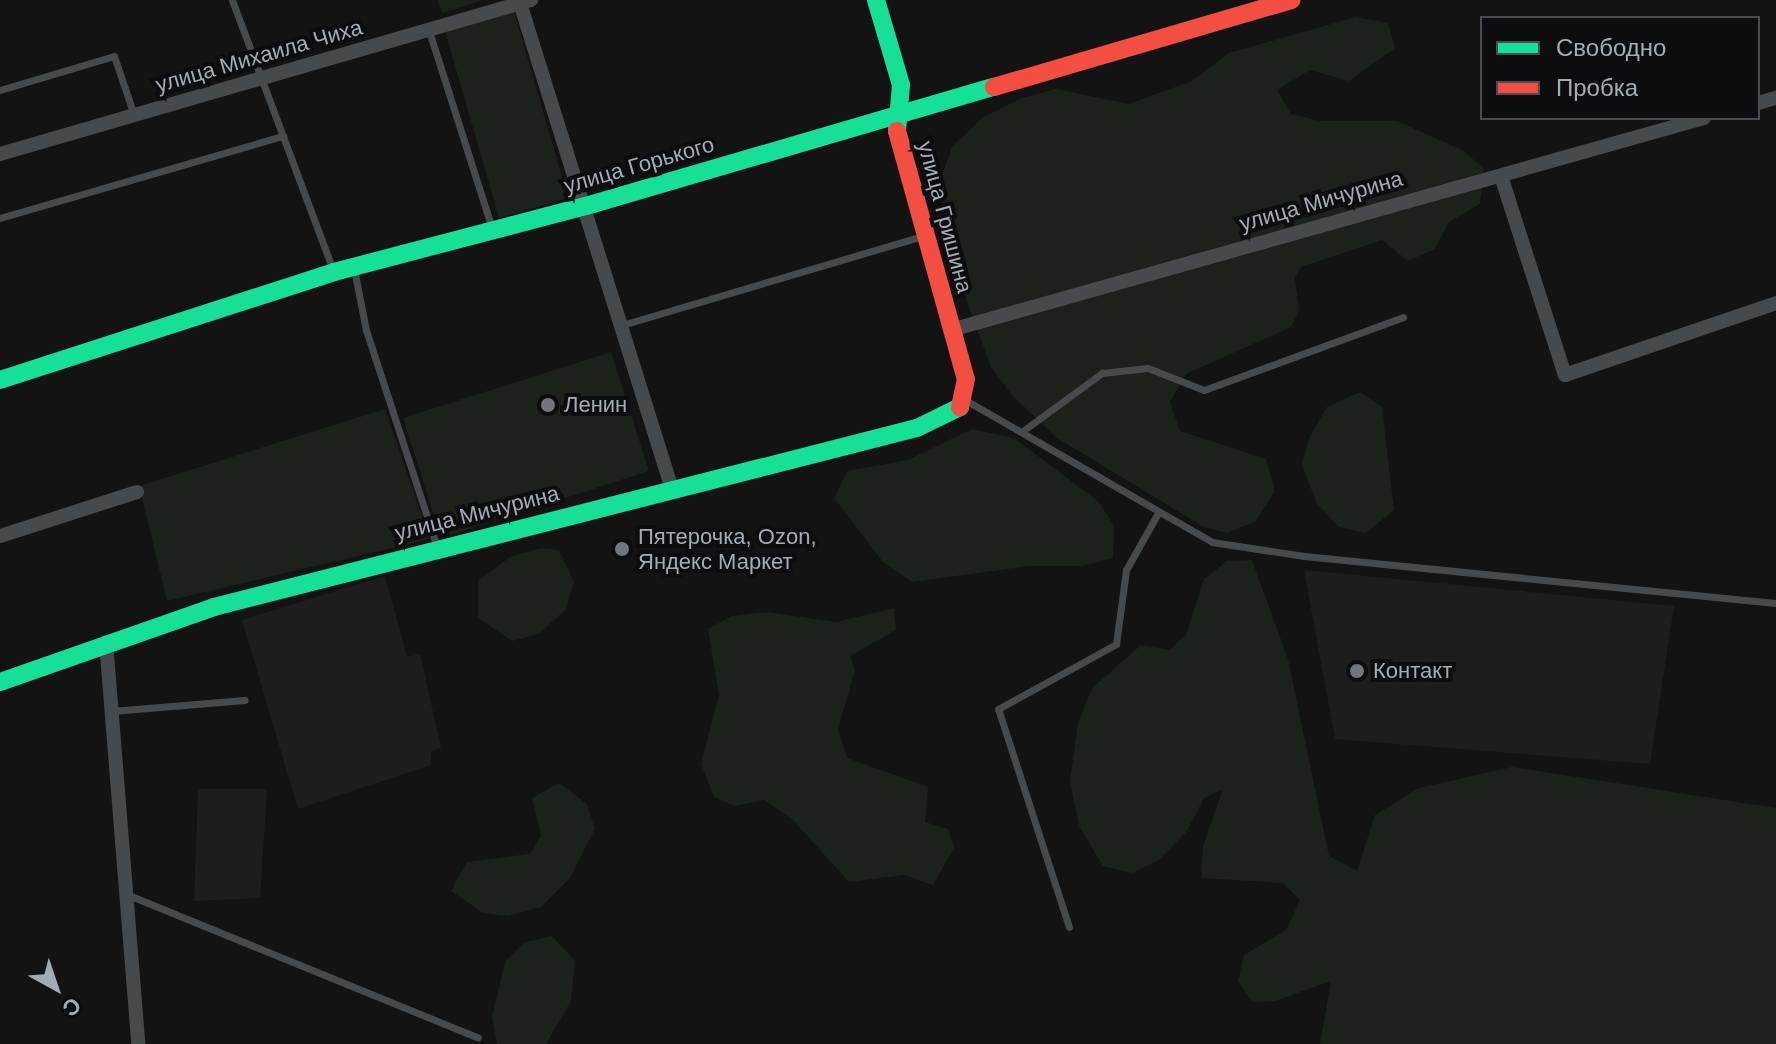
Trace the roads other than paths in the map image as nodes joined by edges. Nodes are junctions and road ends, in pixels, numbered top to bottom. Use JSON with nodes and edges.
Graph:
{"nodes":[{"id":1,"x":232,"y":0,"type":"edge"},
{"id":2,"x":876,"y":0,"type":"edge"},
{"id":3,"x":1292,"y":0,"type":"edge"},
{"id":4,"x":523,"y":1,"type":"edge"},
{"id":5,"x":1260,"y":4,"type":"edge"},
{"id":6,"x":429,"y":30,"type":"junction"},
{"id":7,"x":257,"y":79,"type":"junction"},
{"id":8,"x":0,"y":90,"type":"edge"},
{"id":9,"x":897,"y":114,"type":"junction"},
{"id":10,"x":134,"y":115,"type":"junction"},
{"id":11,"x":1697,"y":120,"type":"edge"},
{"id":12,"x":283,"y":136,"type":"junction"},
{"id":13,"x":0,"y":154,"type":"edge"},
{"id":14,"x":1501,"y":176,"type":"junction"},
{"id":15,"x":586,"y":206,"type":"junction"},
{"id":16,"x":0,"y":218,"type":"edge"},
{"id":17,"x":493,"y":231,"type":"junction"},
{"id":18,"x":924,"y":236,"type":"junction"},
{"id":19,"x":354,"y":267,"type":"junction"},
{"id":20,"x":334,"y":272,"type":"junction"},
{"id":21,"x":1776,"y":303,"type":"edge"},
{"id":22,"x":1403,"y":317,"type":"dead end"},
{"id":23,"x":622,"y":325,"type":"junction"},
{"id":24,"x":951,"y":330,"type":"junction"},
{"id":25,"x":0,"y":380,"type":"edge"},
{"id":26,"x":965,"y":400,"type":"junction"},
{"id":27,"x":1024,"y":430,"type":"junction"},
{"id":28,"x":672,"y":489,"type":"junction"},
{"id":29,"x":137,"y":492,"type":"dead end"},
{"id":30,"x":1158,"y":513,"type":"junction"},
{"id":31,"x":0,"y":536,"type":"edge"},
{"id":32,"x":437,"y":547,"type":"junction"},
{"id":33,"x":1776,"y":603,"type":"edge"},
{"id":34,"x":106,"y":642,"type":"junction"},
{"id":35,"x":0,"y":682,"type":"edge"},
{"id":36,"x":245,"y":700,"type":"dead end"},
{"id":37,"x":112,"y":711,"type":"junction"},
{"id":38,"x":124,"y":893,"type":"junction"},
{"id":39,"x":1069,"y":927,"type":"dead end"},
{"id":40,"x":478,"y":1038,"type":"dead end"},
{"id":41,"x":138,"y":1044,"type":"edge"}],
"edges":[{"from":1,"to":7,"type":"lane"},
{"from":2,"to":9,"type":"street","name":"улица Гришина"},
{"from":3,"to":5,"type":"street","name":"улица Горького"},
{"from":4,"to":6,"type":"street","name":"улица Михаила Чиха"},
{"from":4,"to":15,"type":"street"},
{"from":5,"to":9,"type":"street","name":"улица Горького"},
{"from":6,"to":7,"type":"street","name":"улица Михаила Чиха"},
{"from":6,"to":17,"type":"lane"},
{"from":7,"to":10,"type":"street","name":"улица Михаила Чиха"},
{"from":7,"to":12,"type":"lane"},
{"from":8,"to":10,"type":"lane"},
{"from":9,"to":15,"type":"street","name":"улица Горького"},
{"from":9,"to":18,"type":"street","name":"улица Гришина"},
{"from":10,"to":13,"type":"street","name":"улица Михаила Чиха"},
{"from":11,"to":14,"type":"street","name":"улица Мичурина"},
{"from":12,"to":16,"type":"lane"},
{"from":12,"to":20,"type":"lane"},
{"from":14,"to":21,"type":"street"},
{"from":14,"to":24,"type":"street","name":"улица Мичурина"},
{"from":15,"to":17,"type":"street","name":"улица Горького"},
{"from":15,"to":23,"type":"street"},
{"from":17,"to":19,"type":"street","name":"улица Горького"},
{"from":18,"to":23,"type":"lane"},
{"from":18,"to":24,"type":"street","name":"улица Гришина"},
{"from":19,"to":20,"type":"street","name":"улица Горького"},
{"from":19,"to":32,"type":"lane"},
{"from":20,"to":25,"type":"street","name":"улица Горького"},
{"from":22,"to":27,"type":"lane"},
{"from":23,"to":28,"type":"street"},
{"from":24,"to":26,"type":"street","name":"улица Гришина"},
{"from":26,"to":27,"type":"lane"},
{"from":26,"to":28,"type":"street","name":"улица Мичурина"},
{"from":27,"to":30,"type":"lane"},
{"from":28,"to":32,"type":"street","name":"улица Мичурина"},
{"from":29,"to":31,"type":"street"},
{"from":30,"to":33,"type":"lane"},
{"from":30,"to":39,"type":"lane"},
{"from":32,"to":34,"type":"street","name":"улица Мичурина"},
{"from":34,"to":35,"type":"street","name":"улица Мичурина"},
{"from":34,"to":37,"type":"street"},
{"from":36,"to":37,"type":"lane"},
{"from":37,"to":38,"type":"street"},
{"from":38,"to":40,"type":"lane"},
{"from":38,"to":41,"type":"street"}]}
